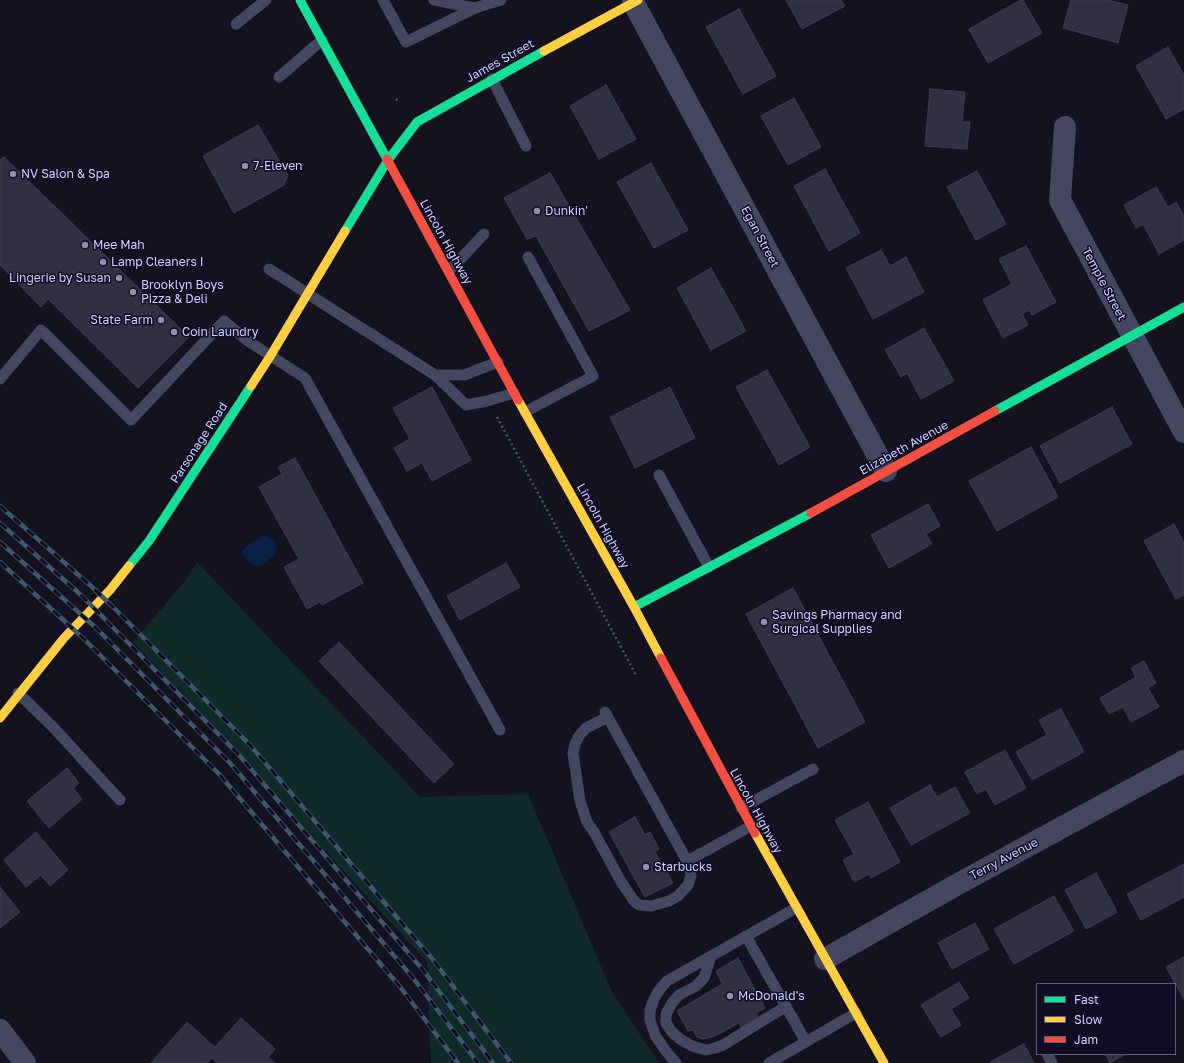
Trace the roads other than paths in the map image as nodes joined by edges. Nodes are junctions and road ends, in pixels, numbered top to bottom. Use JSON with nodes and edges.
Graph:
{"nodes":[{"id":1,"x":266,"y":0,"type":"edge"},
{"id":2,"x":300,"y":0,"type":"edge"},
{"id":3,"x":384,"y":0,"type":"edge"},
{"id":4,"x":434,"y":0,"type":"edge"},
{"id":5,"x":501,"y":0,"type":"edge"},
{"id":6,"x":635,"y":1,"type":"edge"},
{"id":7,"x":475,"y":8,"type":"junction"},
{"id":8,"x":236,"y":24,"type":"dead end"},
{"id":9,"x":322,"y":40,"type":"junction"},
{"id":10,"x":279,"y":77,"type":"dead end"},
{"id":11,"x":492,"y":79,"type":"junction"},
{"id":12,"x":1066,"y":127,"type":"dead end"},
{"id":13,"x":526,"y":146,"type":"dead end"},
{"id":14,"x":388,"y":160,"type":"junction"},
{"id":15,"x":484,"y":234,"type":"dead end"},
{"id":16,"x":528,"y":257,"type":"dead end"},
{"id":17,"x":269,"y":269,"type":"dead end"},
{"id":18,"x":449,"y":271,"type":"junction"},
{"id":19,"x":308,"y":294,"type":"junction"},
{"id":20,"x":1184,"y":307,"type":"edge"},
{"id":21,"x":1132,"y":336,"type":"junction"},
{"id":22,"x":271,"y":355,"type":"junction"},
{"id":23,"x":498,"y":362,"type":"junction"},
{"id":24,"x":435,"y":375,"type":"junction"},
{"id":25,"x":0,"y":379,"type":"edge"},
{"id":26,"x":514,"y":393,"type":"junction"},
{"id":27,"x":525,"y":412,"type":"junction"},
{"id":28,"x":1184,"y":432,"type":"edge"},
{"id":29,"x":886,"y":471,"type":"junction"},
{"id":30,"x":658,"y":475,"type":"dead end"},
{"id":31,"x":709,"y":567,"type":"junction"},
{"id":32,"x":634,"y":607,"type":"junction"},
{"id":33,"x":18,"y":694,"type":"junction"},
{"id":34,"x":0,"y":718,"type":"edge"},
{"id":35,"x":500,"y":730,"type":"dead end"},
{"id":36,"x":1184,"y":762,"type":"edge"},
{"id":37,"x":813,"y":769,"type":"dead end"},
{"id":38,"x":120,"y":800,"type":"dead end"},
{"id":39,"x":741,"y":808,"type":"junction"},
{"id":40,"x":751,"y":826,"type":"junction"},
{"id":41,"x":687,"y":861,"type":"junction"},
{"id":42,"x":796,"y":908,"type":"junction"},
{"id":43,"x":746,"y":936,"type":"junction"},
{"id":44,"x":710,"y":956,"type":"junction"},
{"id":45,"x":825,"y":959,"type":"junction"},
{"id":46,"x":785,"y":1007,"type":"junction"},
{"id":47,"x":856,"y":1013,"type":"junction"},
{"id":48,"x":0,"y":1030,"type":"edge"},
{"id":49,"x":806,"y":1042,"type":"junction"},
{"id":50,"x":25,"y":1063,"type":"edge"},
{"id":51,"x":676,"y":1063,"type":"edge"},
{"id":52,"x":770,"y":1063,"type":"edge"},
{"id":53,"x":884,"y":1063,"type":"edge"}],
"edges":[{"from":1,"to":8,"type":"lane"},
{"from":2,"to":9,"type":"street","name":"Lincoln Highway"},
{"from":3,"to":7,"type":"lane"},
{"from":4,"to":7,"type":"lane"},
{"from":5,"to":7,"type":"lane"},
{"from":6,"to":11,"type":"street","name":"James Street"},
{"from":6,"to":29,"type":"street","name":"Egan Street"},
{"from":9,"to":10,"type":"lane"},
{"from":9,"to":14,"type":"street","name":"Lincoln Highway"},
{"from":11,"to":13,"type":"lane"},
{"from":11,"to":14,"type":"street","name":"James Street"},
{"from":12,"to":21,"type":"street","name":"Temple Street"},
{"from":14,"to":18,"type":"street","name":"Lincoln Highway"},
{"from":14,"to":19,"type":"street","name":"Parsonage Road"},
{"from":15,"to":18,"type":"lane"},
{"from":16,"to":27,"type":"lane"},
{"from":17,"to":19,"type":"lane"},
{"from":18,"to":23,"type":"street","name":"Lincoln Highway"},
{"from":19,"to":22,"type":"street","name":"Parsonage Road"},
{"from":19,"to":24,"type":"lane"},
{"from":20,"to":21,"type":"street","name":"Elizabeth Avenue"},
{"from":21,"to":28,"type":"street","name":"Temple Street"},
{"from":21,"to":29,"type":"street","name":"Elizabeth Avenue"},
{"from":22,"to":25,"type":"lane"},
{"from":22,"to":33,"type":"street","name":"Parsonage Road"},
{"from":22,"to":35,"type":"lane"},
{"from":23,"to":24,"type":"lane"},
{"from":23,"to":26,"type":"street","name":"Lincoln Highway"},
{"from":24,"to":26,"type":"lane"},
{"from":26,"to":27,"type":"street","name":"Lincoln Highway"},
{"from":27,"to":32,"type":"street","name":"Lincoln Highway"},
{"from":29,"to":31,"type":"street","name":"Elizabeth Avenue"},
{"from":30,"to":31,"type":"lane"},
{"from":31,"to":32,"type":"street","name":"Elizabeth Avenue"},
{"from":32,"to":39,"type":"street","name":"Lincoln Highway"},
{"from":33,"to":34,"type":"street","name":"Parsonage Road"},
{"from":33,"to":38,"type":"lane"},
{"from":36,"to":45,"type":"street","name":"Terry Avenue"},
{"from":37,"to":39,"type":"lane"},
{"from":39,"to":40,"type":"street","name":"Lincoln Highway"},
{"from":40,"to":41,"type":"lane"},
{"from":40,"to":42,"type":"street","name":"Lincoln Highway"},
{"from":41,"to":41,"type":"lane"},
{"from":42,"to":43,"type":"lane"},
{"from":42,"to":45,"type":"street","name":"Lincoln Highway"},
{"from":43,"to":44,"type":"lane"},
{"from":43,"to":46,"type":"lane"},
{"from":44,"to":46,"type":"lane"},
{"from":44,"to":51,"type":"lane"},
{"from":45,"to":47,"type":"street","name":"Lincoln Highway"},
{"from":46,"to":49,"type":"lane"},
{"from":47,"to":49,"type":"lane"},
{"from":47,"to":53,"type":"street","name":"Lincoln Highway"},
{"from":48,"to":50,"type":"street"},
{"from":49,"to":52,"type":"lane"}]}
